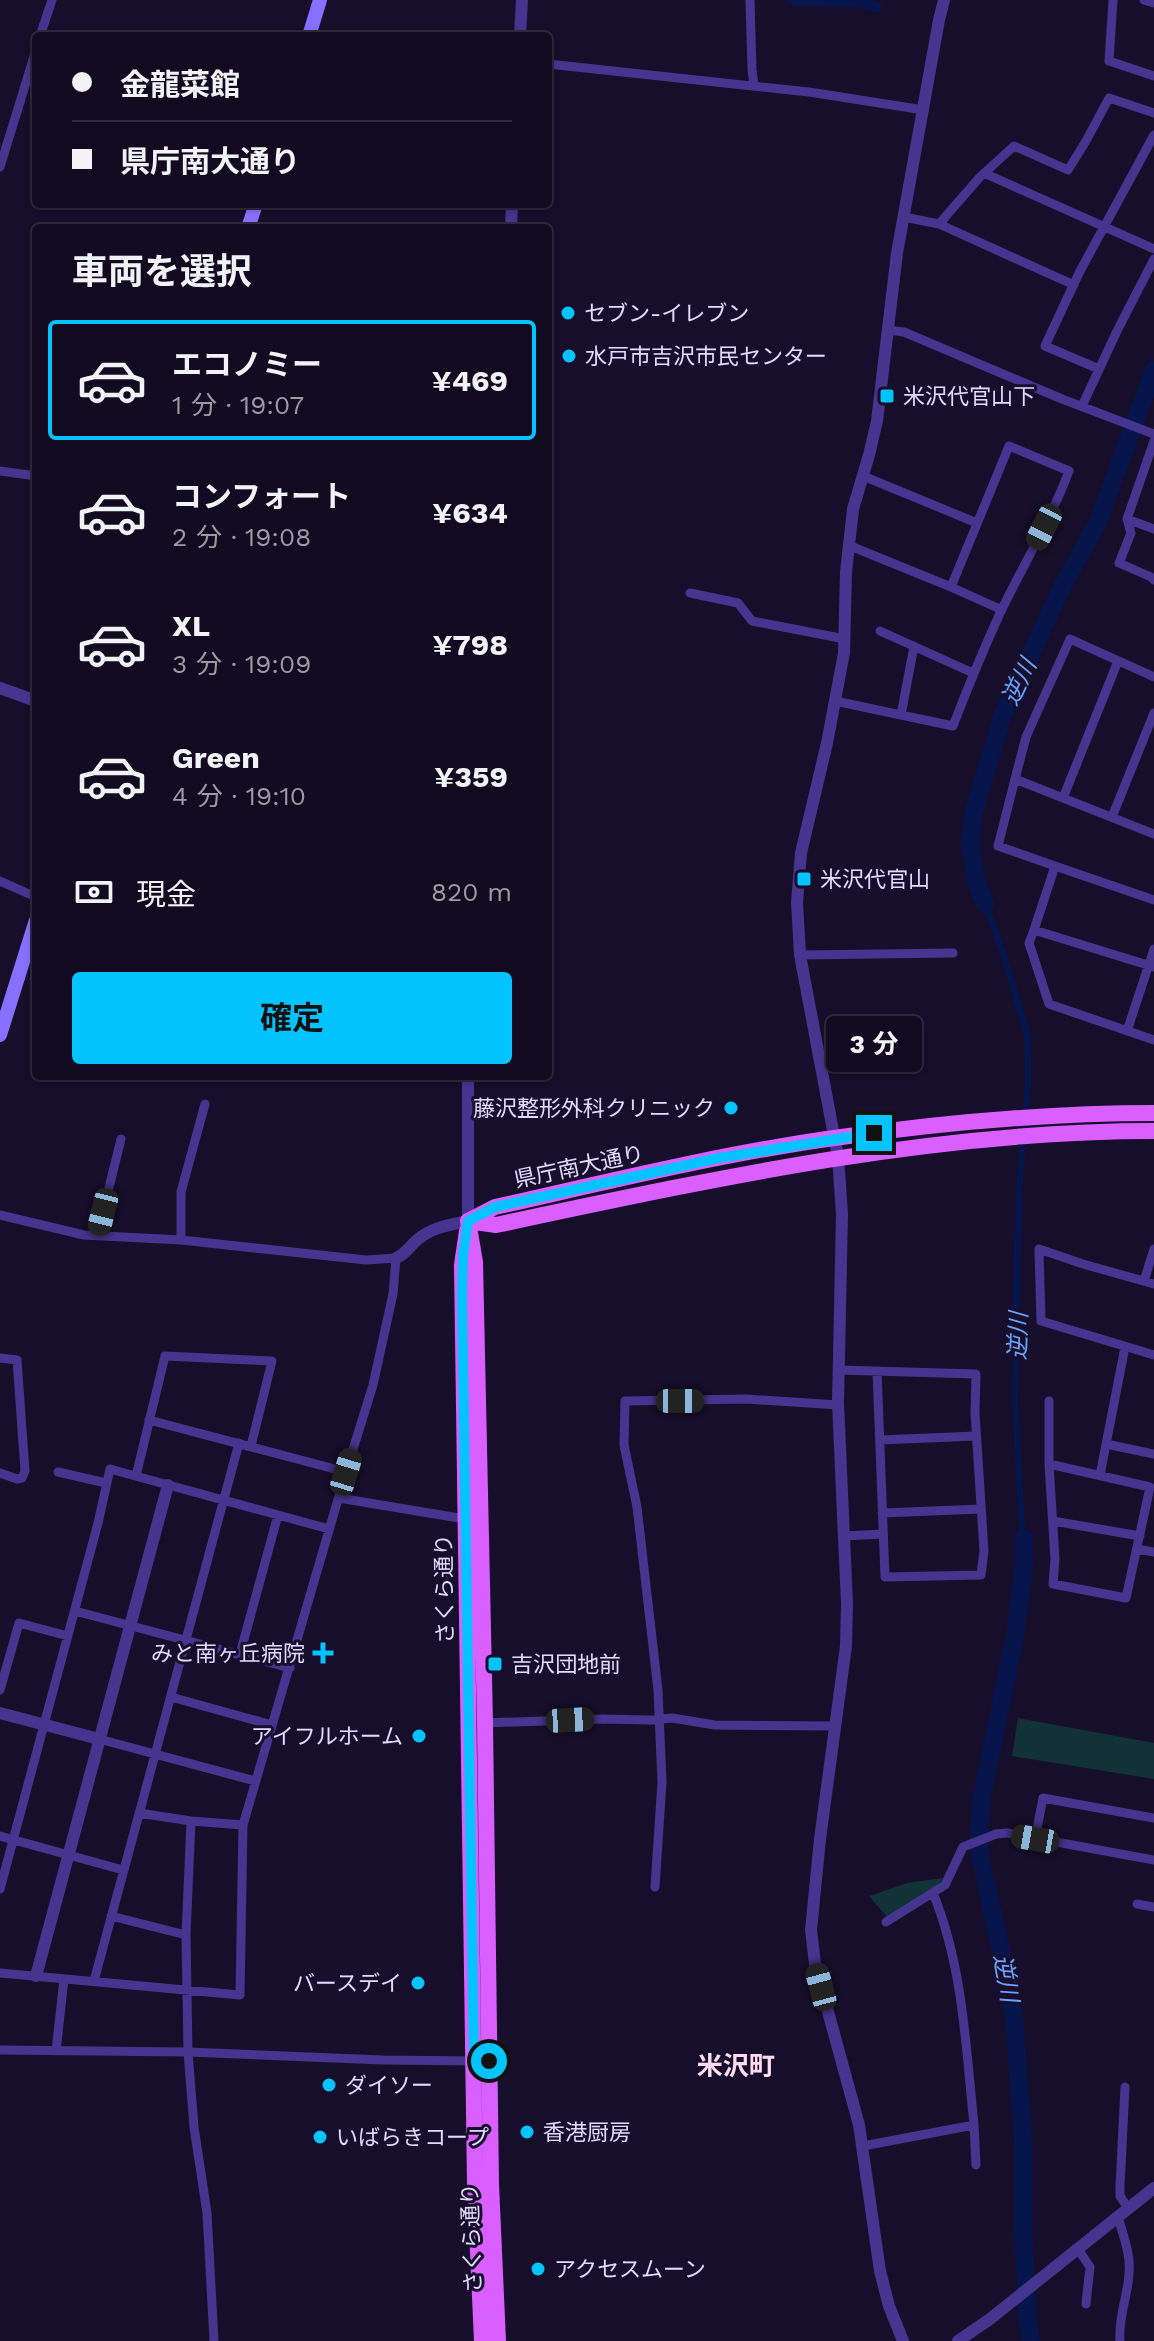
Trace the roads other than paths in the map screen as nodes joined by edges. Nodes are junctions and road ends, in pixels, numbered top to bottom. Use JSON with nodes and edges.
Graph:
{"nodes":[{"id":1,"x":52,"y":0,"type":"edge"},
{"id":2,"x":320,"y":0,"type":"edge"},
{"id":3,"x":522,"y":0,"type":"edge"},
{"id":4,"x":750,"y":0,"type":"edge"},
{"id":5,"x":944,"y":0,"type":"edge"},
{"id":6,"x":1113,"y":0,"type":"edge"},
{"id":7,"x":1144,"y":0,"type":"edge"},
{"id":8,"x":1154,"y":3,"type":"edge"},
{"id":9,"x":41,"y":32,"type":"edge"},
{"id":10,"x":310,"y":32,"type":"edge"},
{"id":11,"x":520,"y":32,"type":"edge"},
{"id":12,"x":32,"y":63,"type":"edge"},
{"id":13,"x":552,"y":64,"type":"edge"},
{"id":14,"x":1154,"y":76,"type":"edge"},
{"id":15,"x":754,"y":86,"type":"junction"},
{"id":16,"x":924,"y":110,"type":"junction"},
{"id":17,"x":1154,"y":113,"type":"edge"},
{"id":18,"x":1154,"y":135,"type":"edge"},
{"id":19,"x":0,"y":167,"type":"edge"},
{"id":20,"x":984,"y":173,"type":"junction"},
{"id":21,"x":904,"y":217,"type":"junction"},
{"id":22,"x":939,"y":224,"type":"junction"},
{"id":23,"x":1104,"y":226,"type":"junction"},
{"id":24,"x":1154,"y":249,"type":"edge"},
{"id":25,"x":1154,"y":259,"type":"edge"},
{"id":26,"x":1074,"y":285,"type":"junction"},
{"id":27,"x":888,"y":330,"type":"junction"},
{"id":28,"x":1099,"y":369,"type":"junction"},
{"id":29,"x":1082,"y":406,"type":"junction"},
{"id":30,"x":1151,"y":432,"type":"edge"},
{"id":31,"x":1154,"y":441,"type":"edge"},
{"id":32,"x":1150,"y":463,"type":"edge"},
{"id":33,"x":0,"y":471,"type":"edge"},
{"id":34,"x":32,"y":475,"type":"edge"},
{"id":35,"x":863,"y":476,"type":"junction"},
{"id":36,"x":1127,"y":519,"type":"junction"},
{"id":37,"x":977,"y":523,"type":"junction"},
{"id":38,"x":1154,"y":529,"type":"edge"},
{"id":39,"x":848,"y":545,"type":"junction"},
{"id":40,"x":1154,"y":580,"type":"edge"},
{"id":41,"x":951,"y":587,"type":"junction"},
{"id":42,"x":690,"y":593,"type":"dead end"},
{"id":43,"x":1002,"y":610,"type":"junction"},
{"id":44,"x":880,"y":631,"type":"dead end"},
{"id":45,"x":845,"y":639,"type":"junction"},
{"id":46,"x":914,"y":646,"type":"junction"},
{"id":47,"x":1118,"y":661,"type":"junction"},
{"id":48,"x":973,"y":673,"type":"junction"},
{"id":49,"x":1154,"y":677,"type":"edge"},
{"id":50,"x":0,"y":688,"type":"edge"},
{"id":51,"x":32,"y":700,"type":"edge"},
{"id":52,"x":835,"y":701,"type":"junction"},
{"id":53,"x":1154,"y":713,"type":"edge"},
{"id":54,"x":901,"y":715,"type":"junction"},
{"id":55,"x":1015,"y":779,"type":"junction"},
{"id":56,"x":1063,"y":798,"type":"junction"},
{"id":57,"x":1112,"y":817,"type":"junction"},
{"id":58,"x":1154,"y":834,"type":"edge"},
{"id":59,"x":1055,"y":866,"type":"junction"},
{"id":60,"x":0,"y":881,"type":"edge"},
{"id":61,"x":32,"y":895,"type":"edge"},
{"id":62,"x":1154,"y":900,"type":"edge"},
{"id":63,"x":1034,"y":930,"type":"junction"},
{"id":64,"x":32,"y":938,"type":"edge"},
{"id":65,"x":1154,"y":949,"type":"edge"},
{"id":66,"x":953,"y":953,"type":"dead end"},
{"id":67,"x":800,"y":955,"type":"junction"},
{"id":68,"x":1151,"y":966,"type":"edge"},
{"id":69,"x":1127,"y":1031,"type":"junction"},
{"id":70,"x":0,"y":1035,"type":"edge"},
{"id":71,"x":1154,"y":1040,"type":"edge"},
{"id":72,"x":468,"y":1080,"type":"edge"},
{"id":73,"x":205,"y":1104,"type":"dead end"},
{"id":74,"x":1154,"y":1113,"type":"edge"},
{"id":75,"x":1154,"y":1131,"type":"edge"},
{"id":76,"x":834,"y":1138,"type":"junction"},
{"id":77,"x":121,"y":1139,"type":"dead end"},
{"id":78,"x":838,"y":1157,"type":"junction"},
{"id":79,"x":0,"y":1215,"type":"edge"},
{"id":80,"x":468,"y":1221,"type":"junction"},
{"id":81,"x":97,"y":1236,"type":"junction"},
{"id":82,"x":181,"y":1240,"type":"junction"},
{"id":83,"x":1154,"y":1249,"type":"edge"},
{"id":84,"x":396,"y":1258,"type":"junction"},
{"id":85,"x":1149,"y":1282,"type":"edge"},
{"id":86,"x":1125,"y":1347,"type":"junction"},
{"id":87,"x":1154,"y":1355,"type":"edge"},
{"id":88,"x":0,"y":1358,"type":"edge"},
{"id":89,"x":839,"y":1370,"type":"junction"},
{"id":90,"x":877,"y":1371,"type":"junction"},
{"id":91,"x":1049,"y":1401,"type":"dead end"},
{"id":92,"x":838,"y":1405,"type":"junction"},
{"id":93,"x":149,"y":1420,"type":"junction"},
{"id":94,"x":976,"y":1436,"type":"junction"},
{"id":95,"x":880,"y":1440,"type":"junction"},
{"id":96,"x":239,"y":1443,"type":"junction"},
{"id":97,"x":1106,"y":1444,"type":"junction"},
{"id":98,"x":251,"y":1446,"type":"junction"},
{"id":99,"x":1154,"y":1454,"type":"edge"},
{"id":100,"x":1049,"y":1464,"type":"junction"},
{"id":101,"x":58,"y":1472,"type":"dead end"},
{"id":102,"x":346,"y":1472,"type":"junction"},
{"id":103,"x":0,"y":1473,"type":"edge"},
{"id":104,"x":1100,"y":1475,"type":"junction"},
{"id":105,"x":136,"y":1476,"type":"junction"},
{"id":106,"x":106,"y":1483,"type":"junction"},
{"id":107,"x":168,"y":1485,"type":"junction"},
{"id":108,"x":339,"y":1498,"type":"junction"},
{"id":109,"x":223,"y":1500,"type":"junction"},
{"id":110,"x":981,"y":1509,"type":"junction"},
{"id":111,"x":882,"y":1513,"type":"junction"},
{"id":112,"x":278,"y":1515,"type":"junction"},
{"id":113,"x":465,"y":1519,"type":"junction"},
{"id":114,"x":1053,"y":1521,"type":"junction"},
{"id":115,"x":329,"y":1529,"type":"junction"},
{"id":116,"x":883,"y":1534,"type":"junction"},
{"id":117,"x":844,"y":1536,"type":"junction"},
{"id":118,"x":1140,"y":1536,"type":"junction"},
{"id":119,"x":1137,"y":1549,"type":"junction"},
{"id":120,"x":1154,"y":1552,"type":"edge"},
{"id":121,"x":75,"y":1611,"type":"junction"},
{"id":122,"x":131,"y":1626,"type":"junction"},
{"id":123,"x":68,"y":1636,"type":"junction"},
{"id":124,"x":185,"y":1640,"type":"junction"},
{"id":125,"x":240,"y":1654,"type":"junction"},
{"id":126,"x":290,"y":1668,"type":"junction"},
{"id":127,"x":0,"y":1690,"type":"edge"},
{"id":128,"x":171,"y":1697,"type":"junction"},
{"id":129,"x":0,"y":1713,"type":"edge"},
{"id":130,"x":659,"y":1719,"type":"junction"},
{"id":131,"x":476,"y":1723,"type":"junction"},
{"id":132,"x":44,"y":1725,"type":"junction"},
{"id":133,"x":272,"y":1725,"type":"junction"},
{"id":134,"x":836,"y":1726,"type":"junction"},
{"id":135,"x":99,"y":1739,"type":"junction"},
{"id":136,"x":155,"y":1754,"type":"junction"},
{"id":137,"x":255,"y":1781,"type":"junction"},
{"id":138,"x":139,"y":1813,"type":"junction"},
{"id":139,"x":1154,"y":1818,"type":"edge"},
{"id":140,"x":191,"y":1821,"type":"junction"},
{"id":141,"x":243,"y":1825,"type":"junction"},
{"id":142,"x":0,"y":1836,"type":"edge"},
{"id":143,"x":1035,"y":1839,"type":"junction"},
{"id":144,"x":13,"y":1840,"type":"junction"},
{"id":145,"x":68,"y":1855,"type":"junction"},
{"id":146,"x":1154,"y":1860,"type":"edge"},
{"id":147,"x":123,"y":1870,"type":"junction"},
{"id":148,"x":655,"y":1887,"type":"dead end"},
{"id":149,"x":0,"y":1889,"type":"edge"},
{"id":150,"x":933,"y":1893,"type":"junction"},
{"id":151,"x":1137,"y":1904,"type":"dead end"},
{"id":152,"x":1154,"y":1907,"type":"edge"},
{"id":153,"x":111,"y":1916,"type":"junction"},
{"id":154,"x":886,"y":1922,"type":"dead end"},
{"id":155,"x":186,"y":1935,"type":"junction"},
{"id":156,"x":0,"y":1973,"type":"edge"},
{"id":157,"x":36,"y":1976,"type":"junction"},
{"id":158,"x":64,"y":1979,"type":"junction"},
{"id":159,"x":94,"y":1981,"type":"junction"},
{"id":160,"x":186,"y":1992,"type":"junction"},
{"id":161,"x":0,"y":2050,"type":"edge"},
{"id":162,"x":56,"y":2051,"type":"junction"},
{"id":163,"x":188,"y":2052,"type":"junction"},
{"id":164,"x":482,"y":2061,"type":"junction"},
{"id":165,"x":1125,"y":2087,"type":"dead end"},
{"id":166,"x":974,"y":2125,"type":"junction"},
{"id":167,"x":863,"y":2146,"type":"junction"},
{"id":168,"x":976,"y":2165,"type":"dead end"},
{"id":169,"x":1154,"y":2188,"type":"edge"},
{"id":170,"x":1128,"y":2208,"type":"junction"},
{"id":171,"x":1118,"y":2217,"type":"junction"},
{"id":172,"x":1078,"y":2249,"type":"junction"},
{"id":173,"x":1086,"y":2304,"type":"dead end"},
{"id":174,"x":214,"y":2341,"type":"edge"},
{"id":175,"x":482,"y":2341,"type":"edge"},
{"id":176,"x":498,"y":2341,"type":"edge"},
{"id":177,"x":903,"y":2341,"type":"edge"},
{"id":178,"x":958,"y":2341,"type":"edge"},
{"id":179,"x":1120,"y":2341,"type":"edge"}],
"edges":[{"from":1,"to":9,"type":"street"},
{"from":2,"to":10,"type":"main road"},
{"from":3,"to":11,"type":"street"},
{"from":4,"to":15,"type":"street"},
{"from":5,"to":16,"type":"street"},
{"from":6,"to":14,"type":"street"},
{"from":7,"to":8,"type":"street"},
{"from":12,"to":19,"type":"street"},
{"from":13,"to":15,"type":"street"},
{"from":15,"to":16,"type":"street"},
{"from":16,"to":21,"type":"street"},
{"from":17,"to":20,"type":"street"},
{"from":18,"to":23,"type":"street"},
{"from":20,"to":22,"type":"street"},
{"from":20,"to":23,"type":"street"},
{"from":21,"to":22,"type":"street"},
{"from":21,"to":27,"type":"street"},
{"from":22,"to":26,"type":"street"},
{"from":23,"to":24,"type":"street"},
{"from":23,"to":26,"type":"street"},
{"from":25,"to":28,"type":"street"},
{"from":26,"to":28,"type":"street"},
{"from":27,"to":29,"type":"street"},
{"from":27,"to":35,"type":"street"},
{"from":28,"to":29,"type":"street"},
{"from":29,"to":30,"type":"street"},
{"from":31,"to":32,"type":"street"},
{"from":32,"to":36,"type":"street"},
{"from":33,"to":34,"type":"street"},
{"from":35,"to":37,"type":"street"},
{"from":35,"to":39,"type":"street"},
{"from":36,"to":38,"type":"street"},
{"from":36,"to":40,"type":"street"},
{"from":37,"to":41,"type":"street"},
{"from":37,"to":43,"type":"street"},
{"from":39,"to":41,"type":"street"},
{"from":39,"to":45,"type":"street"},
{"from":41,"to":43,"type":"street"},
{"from":42,"to":45,"type":"street"},
{"from":43,"to":48,"type":"street"},
{"from":44,"to":46,"type":"street"},
{"from":45,"to":52,"type":"street"},
{"from":46,"to":48,"type":"street"},
{"from":46,"to":54,"type":"street"},
{"from":47,"to":49,"type":"street"},
{"from":47,"to":55,"type":"street"},
{"from":47,"to":56,"type":"street"},
{"from":48,"to":54,"type":"street"},
{"from":50,"to":51,"type":"street"},
{"from":52,"to":54,"type":"street"},
{"from":52,"to":67,"type":"street"},
{"from":53,"to":57,"type":"street"},
{"from":55,"to":56,"type":"street"},
{"from":55,"to":59,"type":"street"},
{"from":56,"to":57,"type":"street"},
{"from":57,"to":58,"type":"street"},
{"from":59,"to":62,"type":"street"},
{"from":59,"to":63,"type":"street"},
{"from":60,"to":61,"type":"street"},
{"from":63,"to":68,"type":"street"},
{"from":63,"to":69,"type":"street"},
{"from":64,"to":70,"type":"main road"},
{"from":65,"to":68,"type":"street"},
{"from":66,"to":67,"type":"street"},
{"from":67,"to":76,"type":"street"},
{"from":68,"to":69,"type":"street"},
{"from":69,"to":71,"type":"street"},
{"from":72,"to":80,"type":"street","name":"さくら通り"},
{"from":73,"to":82,"type":"street"},
{"from":74,"to":76,"type":"main road","name":"県庁南大通り"},
{"from":75,"to":78,"type":"main road","name":"県庁南大通り"},
{"from":76,"to":78,"type":"street"},
{"from":76,"to":80,"type":"main road","name":"県庁南大通り"},
{"from":77,"to":81,"type":"street"},
{"from":78,"to":80,"type":"main road","name":"県庁南大通り"},
{"from":78,"to":89,"type":"street"},
{"from":79,"to":81,"type":"street"},
{"from":80,"to":84,"type":"street"},
{"from":80,"to":113,"type":"main road","name":"さくら通り"},
{"from":80,"to":131,"type":"main road","name":"さくら通り"},
{"from":81,"to":82,"type":"street"},
{"from":82,"to":84,"type":"street"},
{"from":83,"to":85,"type":"street"},
{"from":84,"to":102,"type":"street"},
{"from":85,"to":86,"type":"street"},
{"from":86,"to":87,"type":"street"},
{"from":86,"to":97,"type":"street"},
{"from":88,"to":103,"type":"street"},
{"from":89,"to":90,"type":"street"},
{"from":89,"to":92,"type":"street"},
{"from":90,"to":94,"type":"street"},
{"from":90,"to":95,"type":"street"},
{"from":91,"to":100,"type":"street"},
{"from":92,"to":117,"type":"street"},
{"from":92,"to":130,"type":"street"},
{"from":93,"to":96,"type":"street"},
{"from":93,"to":98,"type":"street"},
{"from":93,"to":105,"type":"street"},
{"from":94,"to":95,"type":"street"},
{"from":94,"to":110,"type":"street"},
{"from":95,"to":111,"type":"street"},
{"from":96,"to":98,"type":"street"},
{"from":96,"to":109,"type":"street"},
{"from":97,"to":99,"type":"street"},
{"from":97,"to":104,"type":"street"},
{"from":98,"to":102,"type":"street"},
{"from":100,"to":104,"type":"street"},
{"from":100,"to":114,"type":"street"},
{"from":101,"to":106,"type":"street"},
{"from":102,"to":108,"type":"street"},
{"from":104,"to":118,"type":"street"},
{"from":105,"to":106,"type":"street"},
{"from":105,"to":107,"type":"street"},
{"from":106,"to":121,"type":"street"},
{"from":107,"to":109,"type":"street"},
{"from":107,"to":122,"type":"street"},
{"from":108,"to":113,"type":"street"},
{"from":108,"to":115,"type":"street"},
{"from":109,"to":112,"type":"street"},
{"from":109,"to":124,"type":"street"},
{"from":110,"to":111,"type":"street"},
{"from":110,"to":116,"type":"street"},
{"from":111,"to":116,"type":"street"},
{"from":112,"to":115,"type":"street"},
{"from":112,"to":125,"type":"street"},
{"from":113,"to":131,"type":"main road","name":"さくら通り"},
{"from":114,"to":118,"type":"street"},
{"from":114,"to":119,"type":"street"},
{"from":115,"to":126,"type":"street"},
{"from":116,"to":117,"type":"street"},
{"from":117,"to":134,"type":"street"},
{"from":118,"to":119,"type":"street"},
{"from":119,"to":120,"type":"street"},
{"from":121,"to":122,"type":"street"},
{"from":121,"to":123,"type":"street"},
{"from":122,"to":124,"type":"street"},
{"from":122,"to":135,"type":"street"},
{"from":123,"to":127,"type":"street"},
{"from":123,"to":132,"type":"street"},
{"from":124,"to":125,"type":"street"},
{"from":124,"to":128,"type":"street"},
{"from":125,"to":126,"type":"street"},
{"from":126,"to":133,"type":"street"},
{"from":128,"to":133,"type":"street"},
{"from":128,"to":136,"type":"street"},
{"from":129,"to":132,"type":"street"},
{"from":130,"to":131,"type":"street"},
{"from":130,"to":134,"type":"street"},
{"from":130,"to":148,"type":"street"},
{"from":131,"to":164,"type":"main road","name":"さくら通り"},
{"from":132,"to":135,"type":"street"},
{"from":132,"to":144,"type":"street"},
{"from":133,"to":137,"type":"street"},
{"from":134,"to":167,"type":"street"},
{"from":135,"to":136,"type":"street"},
{"from":135,"to":145,"type":"street"},
{"from":136,"to":137,"type":"street"},
{"from":136,"to":138,"type":"street"},
{"from":137,"to":141,"type":"street"},
{"from":138,"to":140,"type":"street"},
{"from":138,"to":147,"type":"street"},
{"from":139,"to":143,"type":"street"},
{"from":140,"to":141,"type":"street"},
{"from":140,"to":155,"type":"street"},
{"from":141,"to":160,"type":"street"},
{"from":142,"to":144,"type":"street"},
{"from":143,"to":146,"type":"street"},
{"from":143,"to":150,"type":"street"},
{"from":144,"to":145,"type":"street"},
{"from":144,"to":149,"type":"street"},
{"from":145,"to":147,"type":"street"},
{"from":145,"to":157,"type":"street"},
{"from":147,"to":153,"type":"street"},
{"from":150,"to":154,"type":"street"},
{"from":150,"to":166,"type":"street"},
{"from":151,"to":152,"type":"street"},
{"from":153,"to":155,"type":"street"},
{"from":153,"to":159,"type":"street"},
{"from":155,"to":160,"type":"street"},
{"from":156,"to":157,"type":"street"},
{"from":157,"to":158,"type":"street"},
{"from":158,"to":159,"type":"street"},
{"from":158,"to":162,"type":"street"},
{"from":159,"to":160,"type":"street"},
{"from":160,"to":163,"type":"street"},
{"from":161,"to":162,"type":"street"},
{"from":162,"to":163,"type":"street"},
{"from":163,"to":164,"type":"street"},
{"from":163,"to":174,"type":"street"},
{"from":164,"to":175,"type":"main road","name":"さくら通り"},
{"from":164,"to":176,"type":"main road","name":"さくら通り"},
{"from":165,"to":170,"type":"street"},
{"from":166,"to":167,"type":"street"},
{"from":166,"to":168,"type":"street"},
{"from":167,"to":177,"type":"street"},
{"from":169,"to":170,"type":"street"},
{"from":170,"to":171,"type":"street"},
{"from":171,"to":172,"type":"street"},
{"from":171,"to":179,"type":"street"},
{"from":172,"to":173,"type":"street"},
{"from":172,"to":178,"type":"street"}]}
